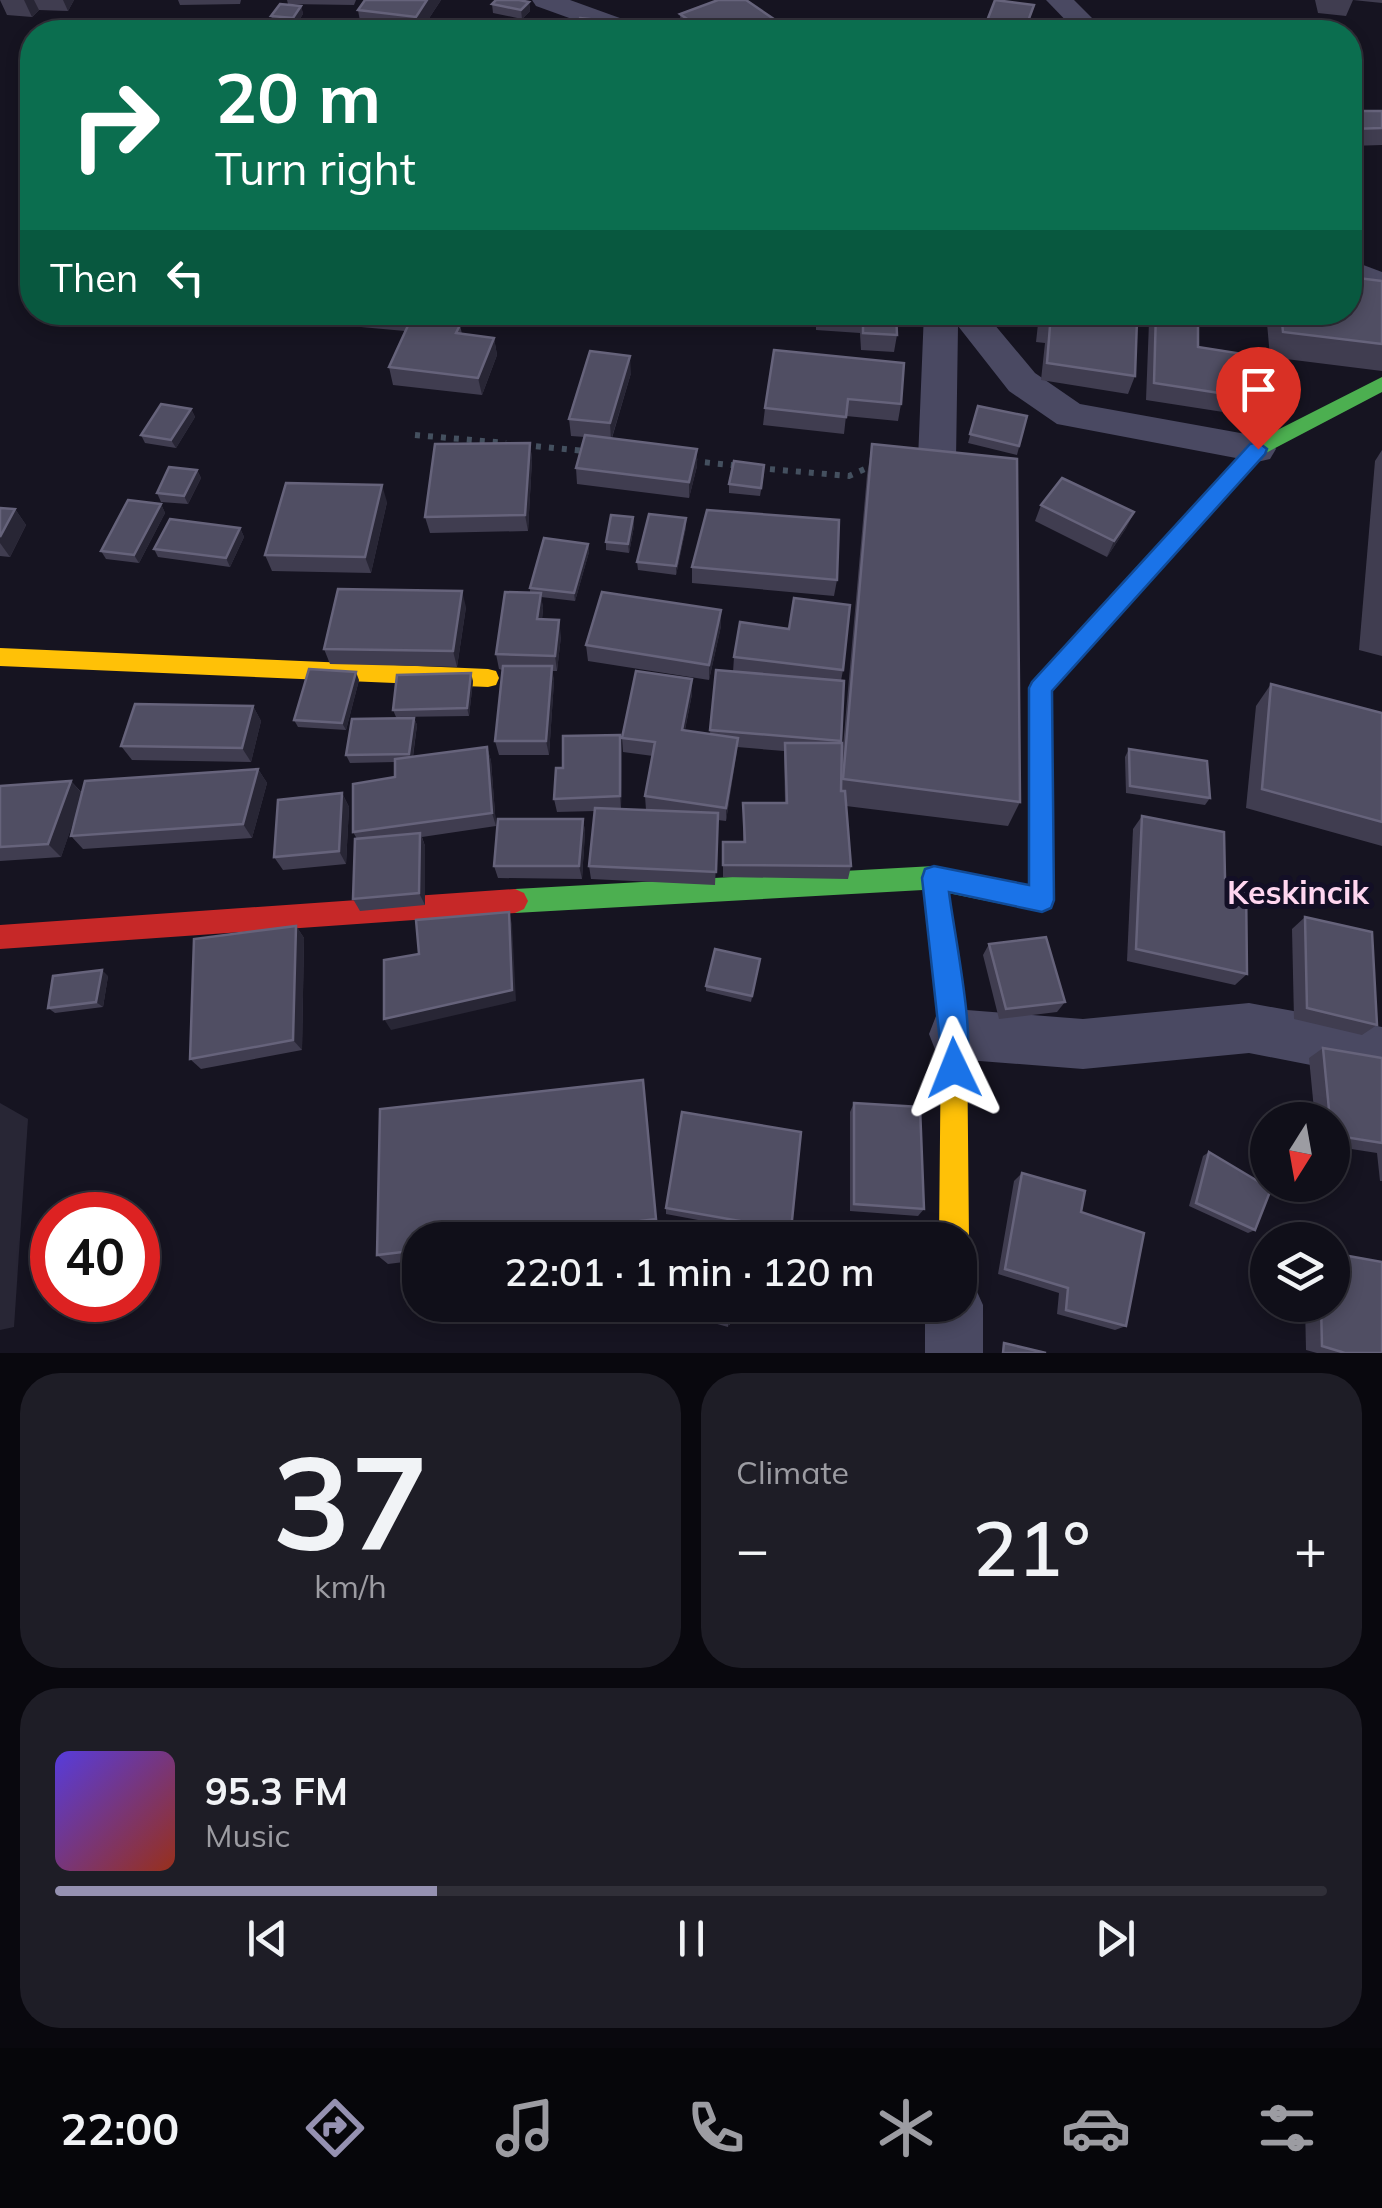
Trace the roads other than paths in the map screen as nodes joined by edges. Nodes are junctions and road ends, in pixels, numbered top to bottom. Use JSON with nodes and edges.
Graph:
{"nodes":[{"id":1,"x":545,"y":0,"type":"edge"},
{"id":2,"x":614,"y":0,"type":"edge"},
{"id":3,"x":1059,"y":0,"type":"edge"},
{"id":4,"x":599,"y":20,"type":"edge"},
{"id":5,"x":632,"y":20,"type":"edge"},
{"id":6,"x":1080,"y":20,"type":"edge"},
{"id":7,"x":941,"y":325,"type":"edge"},
{"id":8,"x":976,"y":325,"type":"edge"},
{"id":9,"x":1382,"y":384,"type":"edge"},
{"id":10,"x":1258,"y":449,"type":"junction"},
{"id":11,"x":937,"y":460,"type":"edge"},
{"id":12,"x":0,"y":657,"type":"edge"},
{"id":13,"x":488,"y":678,"type":"dead end"},
{"id":14,"x":934,"y":878,"type":"junction"},
{"id":15,"x":0,"y":937,"type":"edge"},
{"id":16,"x":954,"y":1034,"type":"junction"},
{"id":17,"x":1382,"y":1052,"type":"edge"},
{"id":18,"x":954,"y":1222,"type":"edge"},
{"id":19,"x":954,"y":1322,"type":"edge"},
{"id":20,"x":954,"y":1353,"type":"edge"}],
"edges":[{"from":1,"to":4,"type":"street"},
{"from":2,"to":5,"type":"street"},
{"from":3,"to":6,"type":"street"},
{"from":7,"to":11,"type":"street"},
{"from":8,"to":10,"type":"street"},
{"from":9,"to":10,"type":"street"},
{"from":10,"to":14,"type":"street"},
{"from":12,"to":13,"type":"street"},
{"from":14,"to":15,"type":"street"},
{"from":14,"to":16,"type":"street"},
{"from":16,"to":17,"type":"street"},
{"from":16,"to":18,"type":"street"},
{"from":19,"to":20,"type":"street"}]}
